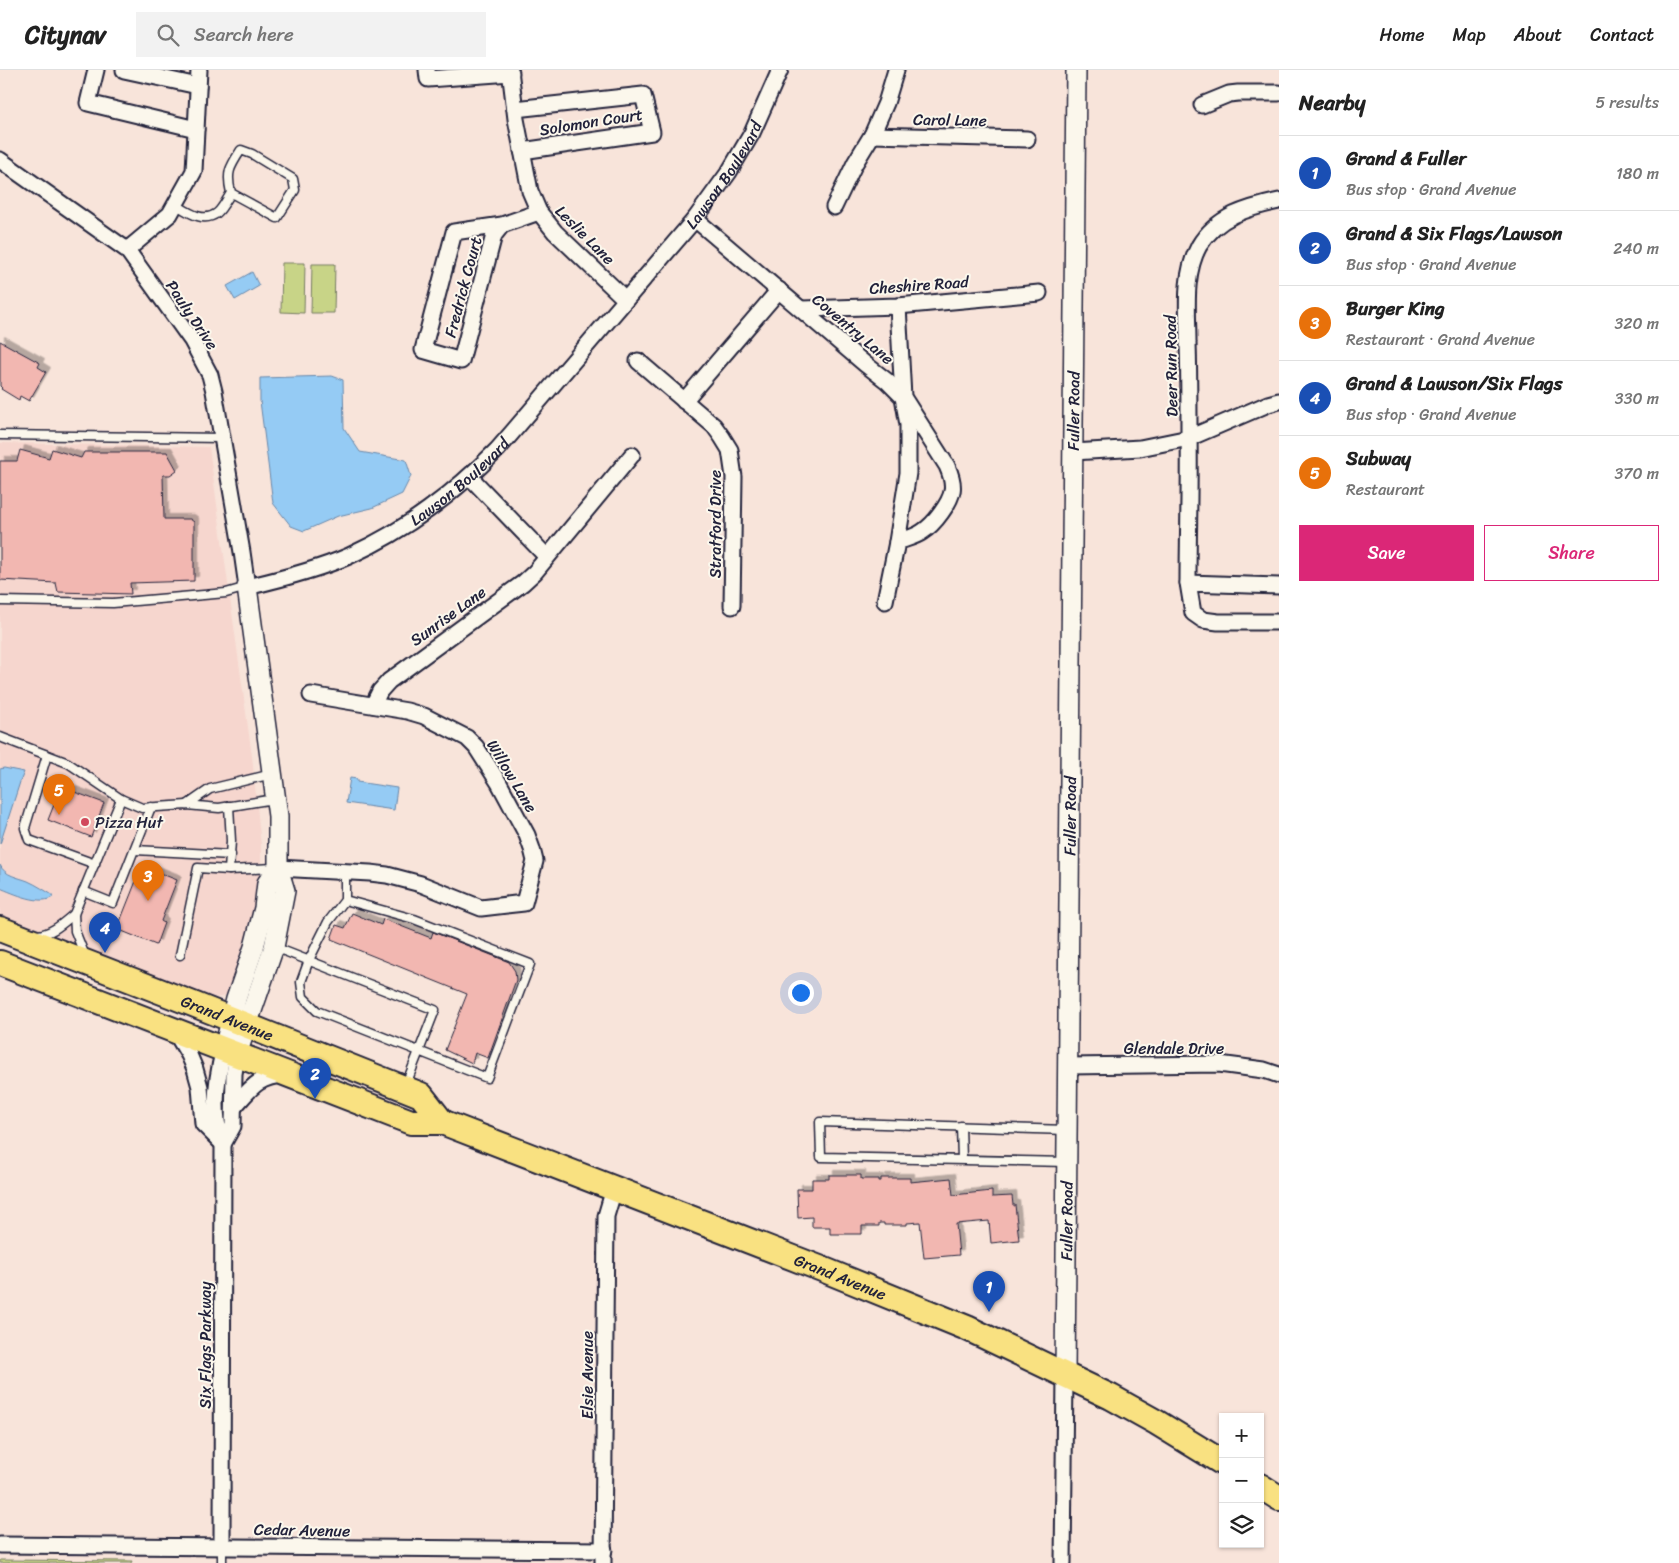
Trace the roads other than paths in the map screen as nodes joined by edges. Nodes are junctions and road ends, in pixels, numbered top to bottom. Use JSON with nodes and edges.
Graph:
{"nodes":[{"id":1,"x":96,"y":70,"type":"edge"},
{"id":2,"x":124,"y":70,"type":"edge"},
{"id":3,"x":199,"y":70,"type":"edge"},
{"id":4,"x":427,"y":70,"type":"edge"},
{"id":5,"x":780,"y":70,"type":"edge"},
{"id":6,"x":896,"y":70,"type":"edge"},
{"id":7,"x":1076,"y":70,"type":"edge"},
{"id":8,"x":511,"y":71,"type":"edge"},
{"id":9,"x":198,"y":86,"type":"junction"},
{"id":10,"x":1279,"y":93,"type":"edge"},
{"id":11,"x":1202,"y":105,"type":"dead end"},
{"id":12,"x":515,"y":109,"type":"junction"},
{"id":13,"x":196,"y":129,"type":"junction"},
{"id":14,"x":872,"y":135,"type":"junction"},
{"id":15,"x":1028,"y":139,"type":"dead end"},
{"id":16,"x":522,"y":151,"type":"junction"},
{"id":17,"x":0,"y":160,"type":"edge"},
{"id":18,"x":231,"y":193,"type":"junction"},
{"id":19,"x":1279,"y":201,"type":"edge"},
{"id":20,"x":175,"y":204,"type":"junction"},
{"id":21,"x":834,"y":207,"type":"dead end"},
{"id":22,"x":539,"y":212,"type":"junction"},
{"id":23,"x":695,"y":219,"type":"junction"},
{"id":24,"x":502,"y":225,"type":"junction"},
{"id":25,"x":127,"y":250,"type":"junction"},
{"id":26,"x":778,"y":290,"type":"junction"},
{"id":27,"x":1039,"y":293,"type":"dead end"},
{"id":28,"x":626,"y":300,"type":"junction"},
{"id":29,"x":898,"y":306,"type":"junction"},
{"id":30,"x":802,"y":309,"type":"junction"},
{"id":31,"x":638,"y":361,"type":"dead end"},
{"id":32,"x":903,"y":397,"type":"junction"},
{"id":33,"x":684,"y":401,"type":"junction"},
{"id":34,"x":1279,"y":401,"type":"edge"},
{"id":35,"x":0,"y":435,"type":"edge"},
{"id":36,"x":222,"y":438,"type":"junction"},
{"id":37,"x":1189,"y":438,"type":"junction"},
{"id":38,"x":1073,"y":452,"type":"junction"},
{"id":39,"x":632,"y":455,"type":"dead end"},
{"id":40,"x":470,"y":477,"type":"junction"},
{"id":41,"x":897,"y":542,"type":"junction"},
{"id":42,"x":547,"y":557,"type":"junction"},
{"id":43,"x":1188,"y":583,"type":"junction"},
{"id":44,"x":1279,"y":586,"type":"edge"},
{"id":45,"x":247,"y":587,"type":"junction"},
{"id":46,"x":0,"y":601,"type":"edge"},
{"id":47,"x":884,"y":601,"type":"dead end"},
{"id":48,"x":732,"y":606,"type":"dead end"},
{"id":49,"x":1279,"y":622,"type":"edge"},
{"id":50,"x":312,"y":695,"type":"dead end"},
{"id":51,"x":373,"y":705,"type":"junction"},
{"id":52,"x":0,"y":736,"type":"edge"},
{"id":53,"x":47,"y":755,"type":"junction"},
{"id":54,"x":272,"y":774,"type":"junction"},
{"id":55,"x":276,"y":798,"type":"junction"},
{"id":56,"x":121,"y":799,"type":"junction"},
{"id":57,"x":187,"y":805,"type":"junction"},
{"id":58,"x":229,"y":806,"type":"junction"},
{"id":59,"x":151,"y":807,"type":"junction"},
{"id":60,"x":134,"y":850,"type":"junction"},
{"id":61,"x":231,"y":855,"type":"junction"},
{"id":62,"x":94,"y":864,"type":"junction"},
{"id":63,"x":278,"y":868,"type":"junction"},
{"id":64,"x":229,"y":870,"type":"junction"},
{"id":65,"x":345,"y":872,"type":"junction"},
{"id":66,"x":83,"y":891,"type":"junction"},
{"id":67,"x":345,"y":900,"type":"junction"},
{"id":68,"x":74,"y":914,"type":"junction"},
{"id":69,"x":10,"y":933,"type":"edge"},
{"id":70,"x":274,"y":946,"type":"junction"},
{"id":71,"x":180,"y":955,"type":"dead end"},
{"id":72,"x":309,"y":960,"type":"junction"},
{"id":73,"x":0,"y":963,"type":"edge"},
{"id":74,"x":90,"y":964,"type":"junction"},
{"id":75,"x":239,"y":1022,"type":"junction"},
{"id":76,"x":173,"y":1029,"type":"junction"},
{"id":77,"x":419,"y":1050,"type":"junction"},
{"id":78,"x":231,"y":1052,"type":"junction"},
{"id":79,"x":1068,"y":1066,"type":"junction"},
{"id":80,"x":290,"y":1075,"type":"junction"},
{"id":81,"x":1279,"y":1075,"type":"edge"},
{"id":82,"x":405,"y":1088,"type":"junction"},
{"id":83,"x":234,"y":1107,"type":"junction"},
{"id":84,"x":442,"y":1122,"type":"junction"},
{"id":85,"x":961,"y":1126,"type":"junction"},
{"id":86,"x":1068,"y":1130,"type":"junction"},
{"id":87,"x":223,"y":1144,"type":"junction"},
{"id":88,"x":962,"y":1160,"type":"junction"},
{"id":89,"x":1067,"y":1162,"type":"junction"},
{"id":90,"x":614,"y":1189,"type":"junction"},
{"id":91,"x":1065,"y":1375,"type":"junction"},
{"id":92,"x":1219,"y":1461,"type":"edge"},
{"id":93,"x":1264,"y":1489,"type":"edge"},
{"id":94,"x":1279,"y":1498,"type":"edge"},
{"id":95,"x":0,"y":1545,"type":"edge"},
{"id":96,"x":222,"y":1546,"type":"junction"},
{"id":97,"x":603,"y":1557,"type":"edge"},
{"id":98,"x":222,"y":1563,"type":"edge"},
{"id":99,"x":1063,"y":1563,"type":"edge"}],
"edges":[{"from":1,"to":13,"type":"street"},
{"from":2,"to":9,"type":"street"},
{"from":3,"to":9,"type":"street"},
{"from":4,"to":8,"type":"street"},
{"from":5,"to":23,"type":"street","name":"Lawson Boulevard"},
{"from":6,"to":14,"type":"street"},
{"from":7,"to":38,"type":"street","name":"Fuller Road"},
{"from":8,"to":12,"type":"street","name":"Leslie Lane"},
{"from":9,"to":13,"type":"street"},
{"from":10,"to":11,"type":"street"},
{"from":12,"to":16,"type":"street","name":"Leslie Lane"},
{"from":12,"to":16,"type":"street","name":"Solomon Court"},
{"from":13,"to":20,"type":"street"},
{"from":14,"to":15,"type":"street","name":"Carol Lane"},
{"from":14,"to":21,"type":"street"},
{"from":16,"to":22,"type":"street","name":"Leslie Lane"},
{"from":17,"to":25,"type":"street","name":"Pauly Drive"},
{"from":18,"to":18,"type":"lane"},
{"from":18,"to":20,"type":"lane"},
{"from":19,"to":37,"type":"street","name":"Deer Run Road"},
{"from":20,"to":25,"type":"street"},
{"from":22,"to":24,"type":"street","name":"Fredrick Court"},
{"from":22,"to":28,"type":"street","name":"Leslie Lane"},
{"from":23,"to":26,"type":"street"},
{"from":23,"to":28,"type":"street","name":"Lawson Boulevard"},
{"from":24,"to":24,"type":"street","name":"Fredrick Court"},
{"from":25,"to":36,"type":"street","name":"Pauly Drive"},
{"from":26,"to":30,"type":"street","name":"Coventry Lane"},
{"from":26,"to":33,"type":"street"},
{"from":27,"to":29,"type":"street","name":"Cheshire Road"},
{"from":28,"to":40,"type":"street","name":"Lawson Boulevard"},
{"from":29,"to":30,"type":"street","name":"Cheshire Road"},
{"from":29,"to":32,"type":"street","name":"Coventry Lane"},
{"from":30,"to":32,"type":"street","name":"Coventry Lane"},
{"from":31,"to":33,"type":"street","name":"Stratford Drive"},
{"from":32,"to":41,"type":"street","name":"Coventry Lane"},
{"from":32,"to":41,"type":"street","name":"Coventry Lane"},
{"from":33,"to":48,"type":"street","name":"Stratford Drive"},
{"from":34,"to":37,"type":"street"},
{"from":35,"to":36,"type":"lane"},
{"from":36,"to":45,"type":"street","name":"Pauly Drive"},
{"from":37,"to":38,"type":"street"},
{"from":37,"to":43,"type":"street","name":"Deer Run Road"},
{"from":38,"to":79,"type":"street","name":"Fuller Road"},
{"from":39,"to":42,"type":"street","name":"Sunrise Lane"},
{"from":40,"to":42,"type":"street"},
{"from":40,"to":45,"type":"street","name":"Lawson Boulevard"},
{"from":41,"to":47,"type":"street","name":"Coventry Lane"},
{"from":42,"to":51,"type":"street","name":"Sunrise Lane"},
{"from":43,"to":44,"type":"street"},
{"from":43,"to":49,"type":"street","name":"Deer Run Road"},
{"from":45,"to":46,"type":"lane"},
{"from":45,"to":54,"type":"street"},
{"from":50,"to":51,"type":"street","name":"Willow Lane"},
{"from":51,"to":65,"type":"street","name":"Willow Lane"},
{"from":52,"to":53,"type":"lane"},
{"from":53,"to":56,"type":"lane"},
{"from":53,"to":62,"type":"lane"},
{"from":54,"to":55,"type":"street"},
{"from":54,"to":57,"type":"lane"},
{"from":55,"to":58,"type":"lane"},
{"from":55,"to":63,"type":"street"},
{"from":56,"to":59,"type":"lane"},
{"from":56,"to":62,"type":"lane"},
{"from":57,"to":58,"type":"lane"},
{"from":57,"to":59,"type":"lane"},
{"from":58,"to":61,"type":"lane"},
{"from":59,"to":60,"type":"lane"},
{"from":60,"to":61,"type":"lane"},
{"from":60,"to":66,"type":"lane"},
{"from":61,"to":64,"type":"lane"},
{"from":62,"to":66,"type":"lane"},
{"from":63,"to":64,"type":"lane"},
{"from":63,"to":65,"type":"street"},
{"from":63,"to":70,"type":"street"},
{"from":63,"to":75,"type":"street"},
{"from":64,"to":71,"type":"lane"},
{"from":65,"to":67,"type":"lane"},
{"from":66,"to":68,"type":"lane"},
{"from":67,"to":72,"type":"lane"},
{"from":67,"to":77,"type":"lane"},
{"from":68,"to":69,"type":"lane"},
{"from":68,"to":74,"type":"lane"},
{"from":69,"to":74,"type":"main road","name":"Grand Avenue"},
{"from":70,"to":72,"type":"lane"},
{"from":70,"to":75,"type":"street"},
{"from":72,"to":77,"type":"lane"},
{"from":72,"to":77,"type":"lane"},
{"from":73,"to":76,"type":"main road","name":"Grand Avenue"},
{"from":74,"to":75,"type":"main road","name":"Grand Avenue"},
{"from":75,"to":78,"type":"street"},
{"from":75,"to":82,"type":"main road","name":"Grand Avenue"},
{"from":76,"to":78,"type":"main road","name":"Grand Avenue"},
{"from":76,"to":87,"type":"street"},
{"from":77,"to":82,"type":"lane"},
{"from":78,"to":80,"type":"main road","name":"Grand Avenue"},
{"from":78,"to":83,"type":"street","name":"Six Flags Parkway"},
{"from":78,"to":87,"type":"street","name":"Six Flags Parkway"},
{"from":79,"to":81,"type":"street","name":"Glendale Drive"},
{"from":79,"to":86,"type":"street","name":"Fuller Road"},
{"from":80,"to":83,"type":"street"},
{"from":80,"to":84,"type":"main road","name":"Grand Avenue"},
{"from":82,"to":84,"type":"main road","name":"Grand Avenue"},
{"from":83,"to":87,"type":"street","name":"Six Flags Parkway"},
{"from":84,"to":90,"type":"main road","name":"Grand Avenue"},
{"from":85,"to":86,"type":"lane"},
{"from":85,"to":88,"type":"lane"},
{"from":85,"to":88,"type":"lane"},
{"from":86,"to":89,"type":"street","name":"Fuller Road"},
{"from":87,"to":96,"type":"street","name":"Six Flags Parkway"},
{"from":88,"to":89,"type":"lane"},
{"from":89,"to":91,"type":"street","name":"Fuller Road"},
{"from":90,"to":91,"type":"main road","name":"Grand Avenue"},
{"from":90,"to":97,"type":"street","name":"Elsie Avenue"},
{"from":91,"to":92,"type":"main road","name":"Grand Avenue"},
{"from":91,"to":99,"type":"street","name":"Fuller Road"},
{"from":93,"to":94,"type":"main road"},
{"from":95,"to":96,"type":"street","name":"Cedar Avenue"},
{"from":96,"to":97,"type":"street","name":"Cedar Avenue"},
{"from":96,"to":98,"type":"lane"}]}
